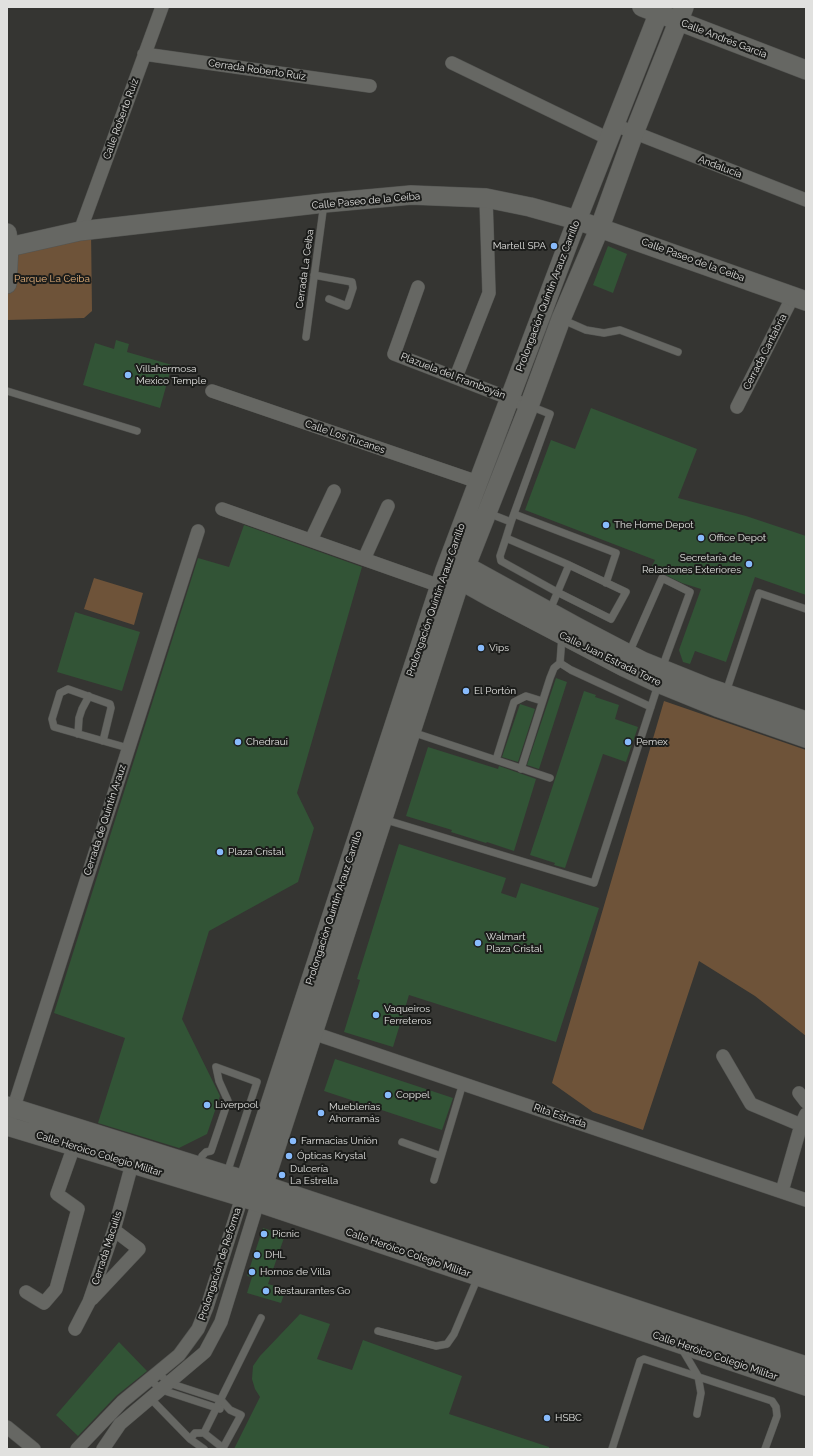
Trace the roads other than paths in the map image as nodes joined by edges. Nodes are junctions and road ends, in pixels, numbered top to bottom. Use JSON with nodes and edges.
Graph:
{"nodes":[{"id":1,"x":162,"y":7,"type":"edge"},
{"id":2,"x":654,"y":9,"type":"edge"},
{"id":3,"x":682,"y":14,"type":"edge"},
{"id":4,"x":144,"y":54,"type":"junction"},
{"id":5,"x":452,"y":63,"type":"dead end"},
{"id":6,"x":806,"y":70,"type":"edge"},
{"id":7,"x":370,"y":86,"type":"dead end"},
{"id":8,"x":612,"y":132,"type":"junction"},
{"id":9,"x":634,"y":133,"type":"junction"},
{"id":10,"x":486,"y":198,"type":"junction"},
{"id":11,"x":806,"y":200,"type":"edge"},
{"id":12,"x":324,"y":203,"type":"junction"},
{"id":13,"x":577,"y":220,"type":"junction"},
{"id":14,"x":600,"y":227,"type":"junction"},
{"id":15,"x":80,"y":231,"type":"junction"},
{"id":16,"x":8,"y":240,"type":"edge"},
{"id":17,"x":314,"y":275,"type":"junction"},
{"id":18,"x":7,"y":284,"type":"edge"},
{"id":19,"x":418,"y":287,"type":"dead end"},
{"id":20,"x":329,"y":299,"type":"dead end"},
{"id":21,"x":799,"y":299,"type":"edge"},
{"id":22,"x":561,"y":319,"type":"junction"},
{"id":23,"x":306,"y":337,"type":"dead end"},
{"id":24,"x":678,"y":352,"type":"dead end"},
{"id":25,"x":456,"y":377,"type":"junction"},
{"id":26,"x":7,"y":391,"type":"edge"},
{"id":27,"x":212,"y":391,"type":"dead end"},
{"id":28,"x":510,"y":398,"type":"junction"},
{"id":29,"x":529,"y":406,"type":"junction"},
{"id":30,"x":737,"y":407,"type":"dead end"},
{"id":31,"x":137,"y":431,"type":"dead end"},
{"id":32,"x":478,"y":482,"type":"junction"},
{"id":33,"x":334,"y":491,"type":"dead end"},
{"id":34,"x":388,"y":506,"type":"dead end"},
{"id":35,"x":222,"y":509,"type":"dead end"},
{"id":36,"x":487,"y":512,"type":"junction"},
{"id":37,"x":514,"y":514,"type":"junction"},
{"id":38,"x":511,"y":522,"type":"junction"},
{"id":39,"x":198,"y":531,"type":"dead end"},
{"id":40,"x":506,"y":538,"type":"junction"},
{"id":41,"x":311,"y":540,"type":"junction"},
{"id":42,"x":364,"y":559,"type":"junction"},
{"id":43,"x":569,"y":565,"type":"junction"},
{"id":44,"x":452,"y":573,"type":"junction"},
{"id":45,"x":606,"y":583,"type":"junction"},
{"id":46,"x":557,"y":592,"type":"junction"},
{"id":47,"x":806,"y":609,"type":"edge"},
{"id":48,"x":546,"y":619,"type":"junction"},
{"id":49,"x":562,"y":635,"type":"junction"},
{"id":50,"x":633,"y":650,"type":"junction"},
{"id":51,"x":560,"y":663,"type":"junction"},
{"id":52,"x":661,"y":668,"type":"junction"},
{"id":53,"x":416,"y":688,"type":"junction"},
{"id":54,"x":89,"y":696,"type":"junction"},
{"id":55,"x":542,"y":701,"type":"junction"},
{"id":56,"x":723,"y":701,"type":"junction"},
{"id":57,"x":651,"y":707,"type":"junction"},
{"id":58,"x":806,"y":721,"type":"edge"},
{"id":59,"x":412,"y":732,"type":"junction"},
{"id":60,"x":78,"y":734,"type":"junction"},
{"id":61,"x":806,"y":738,"type":"edge"},
{"id":62,"x":103,"y":741,"type":"junction"},
{"id":63,"x":128,"y":748,"type":"junction"},
{"id":64,"x":496,"y":760,"type":"junction"},
{"id":65,"x":521,"y":769,"type":"junction"},
{"id":66,"x":550,"y":778,"type":"dead end"},
{"id":67,"x":374,"y":816,"type":"junction"},
{"id":68,"x":307,"y":991,"type":"junction"},
{"id":69,"x":325,"y":997,"type":"junction"},
{"id":70,"x":313,"y":1032,"type":"junction"},
{"id":71,"x":723,"y":1056,"type":"dead end"},
{"id":72,"x":463,"y":1083,"type":"junction"},
{"id":73,"x":9,"y":1117,"type":"edge"},
{"id":74,"x":803,"y":1119,"type":"edge"},
{"id":75,"x":402,"y":1142,"type":"dead end"},
{"id":76,"x":74,"y":1146,"type":"junction"},
{"id":77,"x":441,"y":1156,"type":"junction"},
{"id":78,"x":132,"y":1164,"type":"junction"},
{"id":79,"x":198,"y":1166,"type":"junction"},
{"id":80,"x":227,"y":1175,"type":"junction"},
{"id":81,"x":434,"y":1180,"type":"dead end"},
{"id":82,"x":252,"y":1191,"type":"junction"},
{"id":83,"x":782,"y":1191,"type":"junction"},
{"id":84,"x":806,"y":1200,"type":"edge"},
{"id":85,"x":114,"y":1230,"type":"junction"},
{"id":86,"x":478,"y":1276,"type":"junction"},
{"id":87,"x":26,"y":1292,"type":"dead end"},
{"id":88,"x":89,"y":1302,"type":"junction"},
{"id":89,"x":261,"y":1318,"type":"dead end"},
{"id":90,"x":75,"y":1329,"type":"dead end"},
{"id":91,"x":378,"y":1331,"type":"dead end"},
{"id":92,"x":736,"y":1343,"type":"junction"},
{"id":93,"x":680,"y":1344,"type":"junction"},
{"id":94,"x":729,"y":1361,"type":"junction"},
{"id":95,"x":806,"y":1366,"type":"edge"},
{"id":96,"x":153,"y":1376,"type":"junction"},
{"id":97,"x":698,"y":1376,"type":"junction"},
{"id":98,"x":166,"y":1386,"type":"junction"},
{"id":99,"x":806,"y":1386,"type":"edge"},
{"id":100,"x":150,"y":1399,"type":"junction"},
{"id":101,"x":221,"y":1400,"type":"junction"},
{"id":102,"x":217,"y":1408,"type":"junction"},
{"id":103,"x":230,"y":1410,"type":"junction"},
{"id":104,"x":697,"y":1414,"type":"dead end"},
{"id":105,"x":7,"y":1427,"type":"edge"},
{"id":106,"x":204,"y":1433,"type":"junction"},
{"id":107,"x":190,"y":1439,"type":"junction"},
{"id":108,"x":34,"y":1449,"type":"edge"},
{"id":109,"x":77,"y":1449,"type":"edge"},
{"id":110,"x":103,"y":1449,"type":"edge"},
{"id":111,"x":204,"y":1449,"type":"edge"},
{"id":112,"x":614,"y":1449,"type":"edge"},
{"id":113,"x":765,"y":1449,"type":"edge"}],
"edges":[{"from":1,"to":4,"type":"street","name":"Calle Roberto Ruíz"},
{"from":2,"to":3,"type":"street","name":"Calle Andrés García"},
{"from":2,"to":8,"type":"street","name":"Prolongación Quintín Arauz Carrillo"},
{"from":3,"to":6,"type":"street","name":"Calle Andrés García"},
{"from":3,"to":9,"type":"street","name":"Prolongación Quintín Arauz Carrillo"},
{"from":4,"to":7,"type":"street","name":"Cerrada Roberto Ruíz"},
{"from":4,"to":15,"type":"street","name":"Calle Roberto Ruíz"},
{"from":5,"to":8,"type":"street","name":"Andalucía"},
{"from":8,"to":9,"type":"street","name":"Andalucía"},
{"from":8,"to":13,"type":"street","name":"Prolongación Quintín Arauz Carrillo"},
{"from":9,"to":11,"type":"street","name":"Andalucía"},
{"from":9,"to":14,"type":"street","name":"Prolongación Quintín Arauz Carrillo"},
{"from":10,"to":12,"type":"street","name":"Calle Paseo de la Ceiba"},
{"from":10,"to":13,"type":"street","name":"Calle Paseo de la Ceiba"},
{"from":10,"to":25,"type":"street"},
{"from":12,"to":15,"type":"street","name":"Calle Paseo de la Ceiba"},
{"from":12,"to":17,"type":"lane","name":"Cerrada La Ceiba"},
{"from":13,"to":14,"type":"street","name":"Calle Paseo de la Ceiba"},
{"from":13,"to":28,"type":"street","name":"Prolongación Quintín Arauz Carrillo"},
{"from":14,"to":21,"type":"street","name":"Calle Paseo de la Ceiba"},
{"from":14,"to":22,"type":"street","name":"Prolongación Quintín Arauz Carrillo"},
{"from":15,"to":16,"type":"street","name":"Calle Paseo de la Ceiba"},
{"from":16,"to":18,"type":"street"},
{"from":17,"to":20,"type":"lane"},
{"from":17,"to":23,"type":"lane","name":"Cerrada La Ceiba"},
{"from":19,"to":25,"type":"street","name":"Plazuela del Framboyán"},
{"from":21,"to":30,"type":"street","name":"Cerrada Cantabria"},
{"from":22,"to":24,"type":"lane"},
{"from":22,"to":29,"type":"street","name":"Prolongación Quintín Arauz Carrillo"},
{"from":25,"to":28,"type":"street","name":"Plazuela del Framboyán"},
{"from":26,"to":31,"type":"lane"},
{"from":27,"to":32,"type":"street","name":"Calle Los Tucanes"},
{"from":28,"to":29,"type":"street","name":"Plazuela del Framboyán"},
{"from":28,"to":32,"type":"street","name":"Prolongación Quintín Arauz Carrillo"},
{"from":29,"to":36,"type":"street","name":"Prolongación Quintín Arauz Carrillo"},
{"from":29,"to":37,"type":"lane"},
{"from":32,"to":44,"type":"street","name":"Prolongación Quintín Arauz Carrillo"},
{"from":33,"to":41,"type":"street"},
{"from":34,"to":42,"type":"street"},
{"from":35,"to":41,"type":"street"},
{"from":36,"to":38,"type":"lane"},
{"from":36,"to":44,"type":"street","name":"Prolongación Quintín Arauz Carrillo"},
{"from":37,"to":38,"type":"lane"},
{"from":37,"to":45,"type":"lane"},
{"from":38,"to":40,"type":"lane"},
{"from":39,"to":63,"type":"street","name":"Cerrada de Quintín Arauz"},
{"from":40,"to":43,"type":"lane"},
{"from":40,"to":46,"type":"lane"},
{"from":41,"to":42,"type":"street"},
{"from":42,"to":44,"type":"street"},
{"from":43,"to":45,"type":"lane"},
{"from":43,"to":46,"type":"lane"},
{"from":44,"to":48,"type":"street","name":"Calle Juan Estrada Torre"},
{"from":44,"to":53,"type":"street","name":"Prolongación Quintín Arauz Carrillo"},
{"from":45,"to":46,"type":"lane"},
{"from":46,"to":48,"type":"lane"},
{"from":47,"to":56,"type":"lane"},
{"from":48,"to":49,"type":"street","name":"Calle Juan Estrada Torre"},
{"from":48,"to":50,"type":"street","name":"Calle Juan Estrada Torre"},
{"from":49,"to":51,"type":"lane"},
{"from":49,"to":52,"type":"street","name":"Calle Juan Estrada Torre"},
{"from":50,"to":52,"type":"street","name":"Calle Juan Estrada Torre"},
{"from":50,"to":52,"type":"lane"},
{"from":51,"to":55,"type":"lane"},
{"from":51,"to":57,"type":"lane"},
{"from":52,"to":56,"type":"street","name":"Calle Juan Estrada Torre"},
{"from":52,"to":57,"type":"lane"},
{"from":53,"to":59,"type":"street","name":"Prolongación Quintín Arauz Carrillo"},
{"from":53,"to":67,"type":"street","name":"Prolongación Quintín Arauz Carrillo"},
{"from":54,"to":60,"type":"lane"},
{"from":54,"to":60,"type":"lane"},
{"from":54,"to":62,"type":"lane"},
{"from":55,"to":64,"type":"lane"},
{"from":55,"to":65,"type":"lane"},
{"from":56,"to":58,"type":"street","name":"Calle Juan Estrada Torre"},
{"from":56,"to":61,"type":"street","name":"Calle Juan Estrada Torre"},
{"from":57,"to":67,"type":"lane"},
{"from":59,"to":64,"type":"lane"},
{"from":59,"to":67,"type":"street","name":"Prolongación Quintín Arauz Carrillo"},
{"from":60,"to":62,"type":"lane"},
{"from":62,"to":63,"type":"lane"},
{"from":63,"to":73,"type":"street","name":"Cerrada de Quintín Arauz"},
{"from":64,"to":65,"type":"lane"},
{"from":65,"to":66,"type":"lane"},
{"from":67,"to":68,"type":"street","name":"Prolongación Quintín Arauz Carrillo"},
{"from":67,"to":69,"type":"street","name":"Prolongación Quintín Arauz Carrillo"},
{"from":68,"to":69,"type":"street"},
{"from":68,"to":82,"type":"street","name":"Prolongación Quintín Arauz Carrillo"},
{"from":69,"to":70,"type":"street","name":"Prolongación Quintín Arauz Carrillo"},
{"from":70,"to":72,"type":"street","name":"Rita Estrada"},
{"from":70,"to":82,"type":"street","name":"Prolongación Quintín Arauz Carrillo"},
{"from":71,"to":74,"type":"street"},
{"from":72,"to":77,"type":"lane"},
{"from":72,"to":83,"type":"street","name":"Rita Estrada"},
{"from":73,"to":76,"type":"street","name":"Calle Heróico Colegio Militar"},
{"from":73,"to":79,"type":"street","name":"Calle Heróico Colegio Militar"},
{"from":74,"to":83,"type":"street"},
{"from":75,"to":77,"type":"lane"},
{"from":76,"to":78,"type":"street","name":"Calle Heróico Colegio Militar"},
{"from":76,"to":87,"type":"street"},
{"from":77,"to":81,"type":"lane"},
{"from":78,"to":82,"type":"street","name":"Calle Heróico Colegio Militar"},
{"from":78,"to":85,"type":"street","name":"Cerrada Macuilis"},
{"from":79,"to":80,"type":"street","name":"Calle Heróico Colegio Militar"},
{"from":79,"to":80,"type":"lane"},
{"from":80,"to":82,"type":"street","name":"Calle Heróico Colegio Militar"},
{"from":82,"to":86,"type":"street","name":"Calle Heróico Colegio Militar"},
{"from":82,"to":92,"type":"street","name":"Calle Heróico Colegio Militar"},
{"from":82,"to":96,"type":"street","name":"Prolongación de Reforma"},
{"from":82,"to":98,"type":"street","name":"Prolongación de Reforma"},
{"from":83,"to":84,"type":"street","name":"Rita Estrada"},
{"from":85,"to":88,"type":"street","name":"Cerrada Macuilis"},
{"from":85,"to":88,"type":"street"},
{"from":86,"to":91,"type":"lane"},
{"from":86,"to":93,"type":"street","name":"Calle Heróico Colegio Militar"},
{"from":88,"to":90,"type":"street","name":"Cerrada Macuilis"},
{"from":89,"to":101,"type":"lane"},
{"from":92,"to":94,"type":"street"},
{"from":92,"to":95,"type":"street","name":"Calle Heróico Colegio Militar"},
{"from":93,"to":94,"type":"street","name":"Calle Heróico Colegio Militar"},
{"from":93,"to":97,"type":"lane"},
{"from":94,"to":99,"type":"street","name":"Calle Heróico Colegio Militar"},
{"from":96,"to":98,"type":"lane"},
{"from":96,"to":98,"type":"lane"},
{"from":96,"to":109,"type":"street","name":"Prolongación de Reforma"},
{"from":97,"to":104,"type":"lane"},
{"from":97,"to":112,"type":"lane"},
{"from":97,"to":113,"type":"lane"},
{"from":98,"to":100,"type":"street","name":"Prolongación de Reforma"},
{"from":98,"to":101,"type":"lane"},
{"from":98,"to":102,"type":"lane"},
{"from":100,"to":107,"type":"lane"},
{"from":100,"to":110,"type":"street","name":"Prolongación de Reforma"},
{"from":101,"to":102,"type":"lane"},
{"from":101,"to":103,"type":"lane"},
{"from":102,"to":103,"type":"lane"},
{"from":102,"to":106,"type":"lane"},
{"from":103,"to":106,"type":"lane"},
{"from":105,"to":108,"type":"street"},
{"from":106,"to":107,"type":"lane"},
{"from":107,"to":111,"type":"lane"}]}
